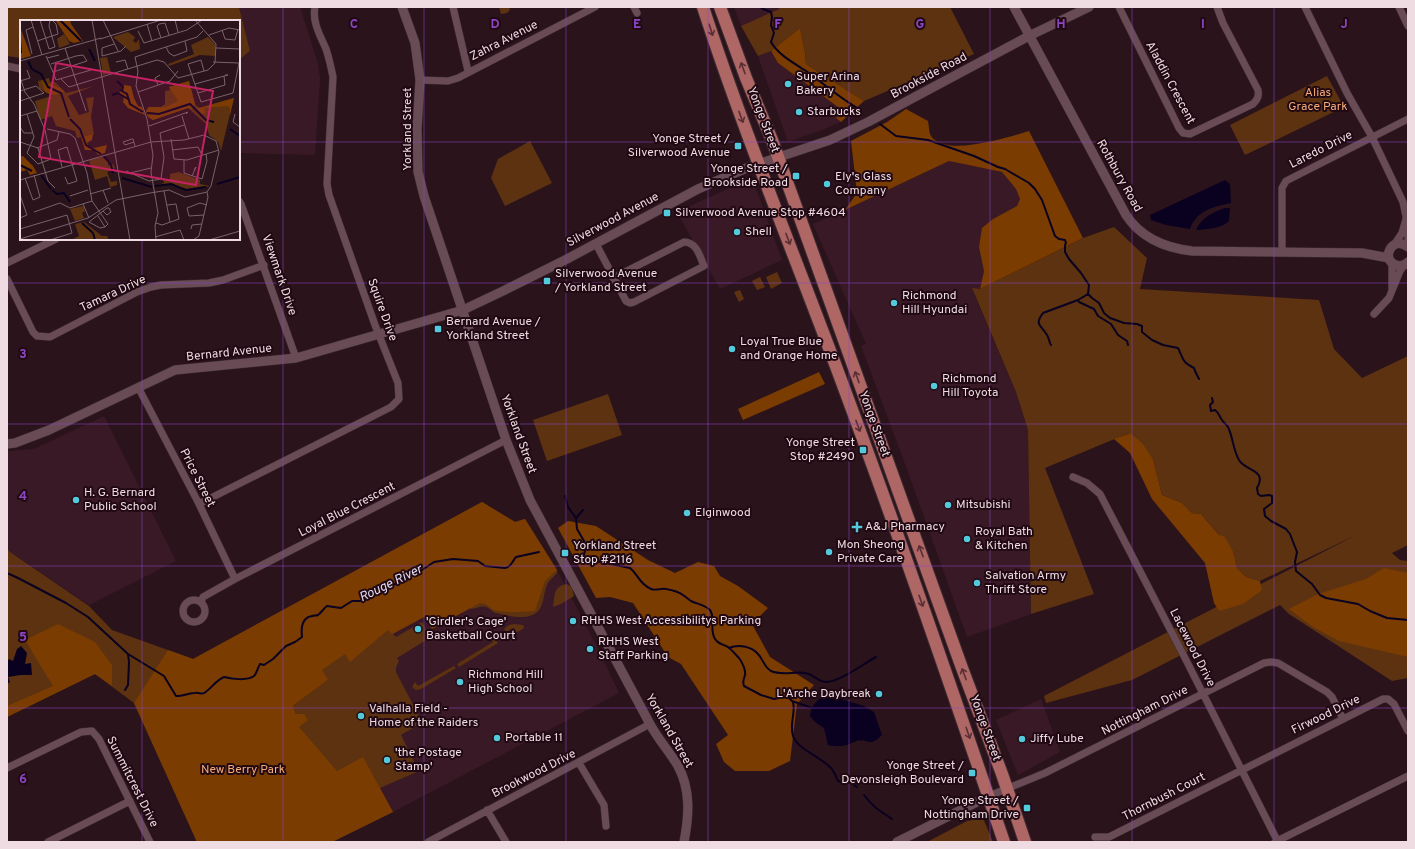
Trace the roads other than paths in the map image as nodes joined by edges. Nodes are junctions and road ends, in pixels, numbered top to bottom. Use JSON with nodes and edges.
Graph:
{"nodes":[{"id":1,"x":315,"y":7,"type":"edge"},
{"id":2,"x":402,"y":7,"type":"edge"},
{"id":3,"x":453,"y":7,"type":"edge"},
{"id":4,"x":595,"y":7,"type":"edge"},
{"id":5,"x":703,"y":7,"type":"edge"},
{"id":6,"x":720,"y":7,"type":"edge"},
{"id":7,"x":1014,"y":7,"type":"edge"},
{"id":8,"x":1089,"y":7,"type":"edge"},
{"id":9,"x":1119,"y":7,"type":"edge"},
{"id":10,"x":1217,"y":7,"type":"edge"},
{"id":11,"x":1306,"y":7,"type":"edge"},
{"id":12,"x":1398,"y":7,"type":"edge"},
{"id":13,"x":1408,"y":26,"type":"edge"},
{"id":14,"x":1029,"y":36,"type":"junction"},
{"id":15,"x":7,"y":66,"type":"edge"},
{"id":16,"x":20,"y":69,"type":"edge"},
{"id":17,"x":468,"y":71,"type":"junction"},
{"id":18,"x":420,"y":80,"type":"junction"},
{"id":19,"x":1408,"y":119,"type":"edge"},
{"id":20,"x":1372,"y":137,"type":"junction"},
{"id":21,"x":777,"y":157,"type":"junction"},
{"id":22,"x":758,"y":163,"type":"junction"},
{"id":23,"x":240,"y":203,"type":"edge"},
{"id":24,"x":1407,"y":222,"type":"edge"},
{"id":25,"x":1408,"y":232,"type":"edge"},
{"id":26,"x":54,"y":240,"type":"edge"},
{"id":27,"x":1408,"y":242,"type":"edge"},
{"id":28,"x":596,"y":244,"type":"junction"},
{"id":29,"x":1393,"y":245,"type":"junction"},
{"id":30,"x":1408,"y":247,"type":"edge"},
{"id":31,"x":1282,"y":252,"type":"junction"},
{"id":32,"x":1362,"y":253,"type":"junction"},
{"id":33,"x":1390,"y":260,"type":"junction"},
{"id":34,"x":7,"y":263,"type":"edge"},
{"id":35,"x":1406,"y":264,"type":"edge"},
{"id":36,"x":264,"y":265,"type":"junction"},
{"id":37,"x":613,"y":278,"type":"junction"},
{"id":38,"x":7,"y":279,"type":"edge"},
{"id":39,"x":1392,"y":290,"type":"junction"},
{"id":40,"x":463,"y":310,"type":"junction"},
{"id":41,"x":1374,"y":314,"type":"dead end"},
{"id":42,"x":379,"y":335,"type":"junction"},
{"id":43,"x":296,"y":358,"type":"junction"},
{"id":44,"x":138,"y":388,"type":"junction"},
{"id":45,"x":506,"y":440,"type":"junction"},
{"id":46,"x":7,"y":444,"type":"edge"},
{"id":47,"x":1073,"y":477,"type":"dead end"},
{"id":48,"x":199,"y":504,"type":"junction"},
{"id":49,"x":235,"y":579,"type":"junction"},
{"id":50,"x":201,"y":602,"type":"dead end"},
{"id":51,"x":1203,"y":694,"type":"junction"},
{"id":52,"x":1343,"y":719,"type":"junction"},
{"id":53,"x":650,"y":724,"type":"junction"},
{"id":54,"x":1408,"y":731,"type":"edge"},
{"id":55,"x":579,"y":763,"type":"junction"},
{"id":56,"x":7,"y":768,"type":"edge"},
{"id":57,"x":1242,"y":770,"type":"junction"},
{"id":58,"x":1408,"y":776,"type":"edge"},
{"id":59,"x":1006,"y":790,"type":"junction"},
{"id":60,"x":989,"y":796,"type":"junction"},
{"id":61,"x":130,"y":801,"type":"junction"},
{"id":62,"x":487,"y":810,"type":"junction"},
{"id":63,"x":606,"y":826,"type":"dead end"},
{"id":64,"x":1095,"y":837,"type":"dead end"},
{"id":65,"x":48,"y":842,"type":"edge"},
{"id":66,"x":150,"y":842,"type":"edge"},
{"id":67,"x":428,"y":842,"type":"edge"},
{"id":68,"x":506,"y":842,"type":"edge"},
{"id":69,"x":684,"y":842,"type":"edge"},
{"id":70,"x":897,"y":842,"type":"edge"},
{"id":71,"x":1004,"y":842,"type":"edge"},
{"id":72,"x":1025,"y":842,"type":"edge"},
{"id":73,"x":1277,"y":842,"type":"edge"}],
"edges":[{"from":1,"to":42,"type":"street","name":"Squire Drive"},
{"from":2,"to":18,"type":"street","name":"Yorkland Street"},
{"from":3,"to":17,"type":"street"},
{"from":4,"to":17,"type":"street","name":"Zahra Avenue"},
{"from":5,"to":22,"type":"main road","name":"Yonge Street","one_way":true},
{"from":21,"to":6,"type":"main road","name":"Yonge Street","one_way":true},
{"from":7,"to":14,"type":"street","name":"Rothbury Road"},
{"from":8,"to":14,"type":"street","name":"Brookside Road"},
{"from":9,"to":10,"type":"street","name":"Aladdin Crescent"},
{"from":11,"to":20,"type":"street"},
{"from":12,"to":13,"type":"street"},
{"from":14,"to":21,"type":"street","name":"Brookside Road"},
{"from":14,"to":31,"type":"street","name":"Rothbury Road"},
{"from":15,"to":16,"type":"street"},
{"from":17,"to":18,"type":"street","name":"Zahra Avenue"},
{"from":18,"to":40,"type":"street","name":"Yorkland Street"},
{"from":19,"to":20,"type":"street","name":"Laredo Drive"},
{"from":20,"to":24,"type":"street"},
{"from":20,"to":31,"type":"street","name":"Laredo Drive"},
{"from":21,"to":22,"type":"street","name":"Silverwood Avenue"},
{"from":59,"to":21,"type":"main road","name":"Yonge Street","one_way":true},
{"from":22,"to":28,"type":"street","name":"Silverwood Avenue"},
{"from":22,"to":60,"type":"main road","name":"Yonge Street","one_way":true},
{"from":23,"to":36,"type":"street","name":"Viewmark Drive"},
{"from":24,"to":29,"type":"street"},
{"from":25,"to":27,"type":"street"},
{"from":26,"to":34,"type":"street"},
{"from":28,"to":37,"type":"street"},
{"from":28,"to":40,"type":"street","name":"Silverwood Avenue"},
{"from":29,"to":30,"type":"street"},
{"from":29,"to":32,"type":"street","name":"Rothbury Road"},
{"from":29,"to":33,"type":"street"},
{"from":31,"to":32,"type":"street","name":"Rothbury Road"},
{"from":32,"to":33,"type":"street","name":"Rothbury Road"},
{"from":33,"to":35,"type":"street","name":"Rothbury Road"},
{"from":33,"to":39,"type":"street"},
{"from":35,"to":39,"type":"street"},
{"from":36,"to":38,"type":"street","name":"Tamara Drive"},
{"from":36,"to":43,"type":"street","name":"Viewmark Drive"},
{"from":37,"to":37,"type":"street"},
{"from":39,"to":41,"type":"street"},
{"from":40,"to":42,"type":"street","name":"Bernard Avenue"},
{"from":40,"to":45,"type":"street","name":"Yorkland Street"},
{"from":42,"to":43,"type":"street","name":"Bernard Avenue"},
{"from":42,"to":48,"type":"street","name":"Squire Drive"},
{"from":43,"to":44,"type":"street","name":"Bernard Avenue"},
{"from":44,"to":46,"type":"street","name":"Bernard Avenue"},
{"from":44,"to":48,"type":"street","name":"Price Street"},
{"from":45,"to":49,"type":"street","name":"Loyal Blue Crescent"},
{"from":45,"to":53,"type":"street","name":"Yorkland Street"},
{"from":47,"to":51,"type":"street","name":"Lacewood Drive"},
{"from":48,"to":49,"type":"street","name":"Price Street"},
{"from":49,"to":50,"type":"street","name":"Loyal Blue Crescent"},
{"from":51,"to":52,"type":"street","name":"Nottingham Drive"},
{"from":51,"to":57,"type":"street","name":"Lacewood Drive"},
{"from":51,"to":59,"type":"street","name":"Nottingham Drive"},
{"from":52,"to":54,"type":"street","name":"Firwood Drive"},
{"from":52,"to":57,"type":"street","name":"Firwood Drive"},
{"from":53,"to":55,"type":"street","name":"Brookwood Drive"},
{"from":53,"to":69,"type":"street","name":"Yorkland Street"},
{"from":55,"to":62,"type":"street","name":"Brookwood Drive"},
{"from":55,"to":63,"type":"street"},
{"from":56,"to":61,"type":"street","name":"Summitcrest Drive"},
{"from":57,"to":64,"type":"street","name":"Thornbush Court"},
{"from":57,"to":73,"type":"street","name":"Lacewood Drive"},
{"from":58,"to":73,"type":"street"},
{"from":59,"to":60,"type":"street","name":"Nottingham Drive"},
{"from":59,"to":72,"type":"main road","name":"Yonge Street"},
{"from":60,"to":70,"type":"street"},
{"from":60,"to":71,"type":"main road","name":"Yonge Street"},
{"from":61,"to":65,"type":"street"},
{"from":61,"to":66,"type":"street","name":"Summitcrest Drive"},
{"from":62,"to":67,"type":"street","name":"Brookwood Drive"},
{"from":62,"to":68,"type":"street"}]}
